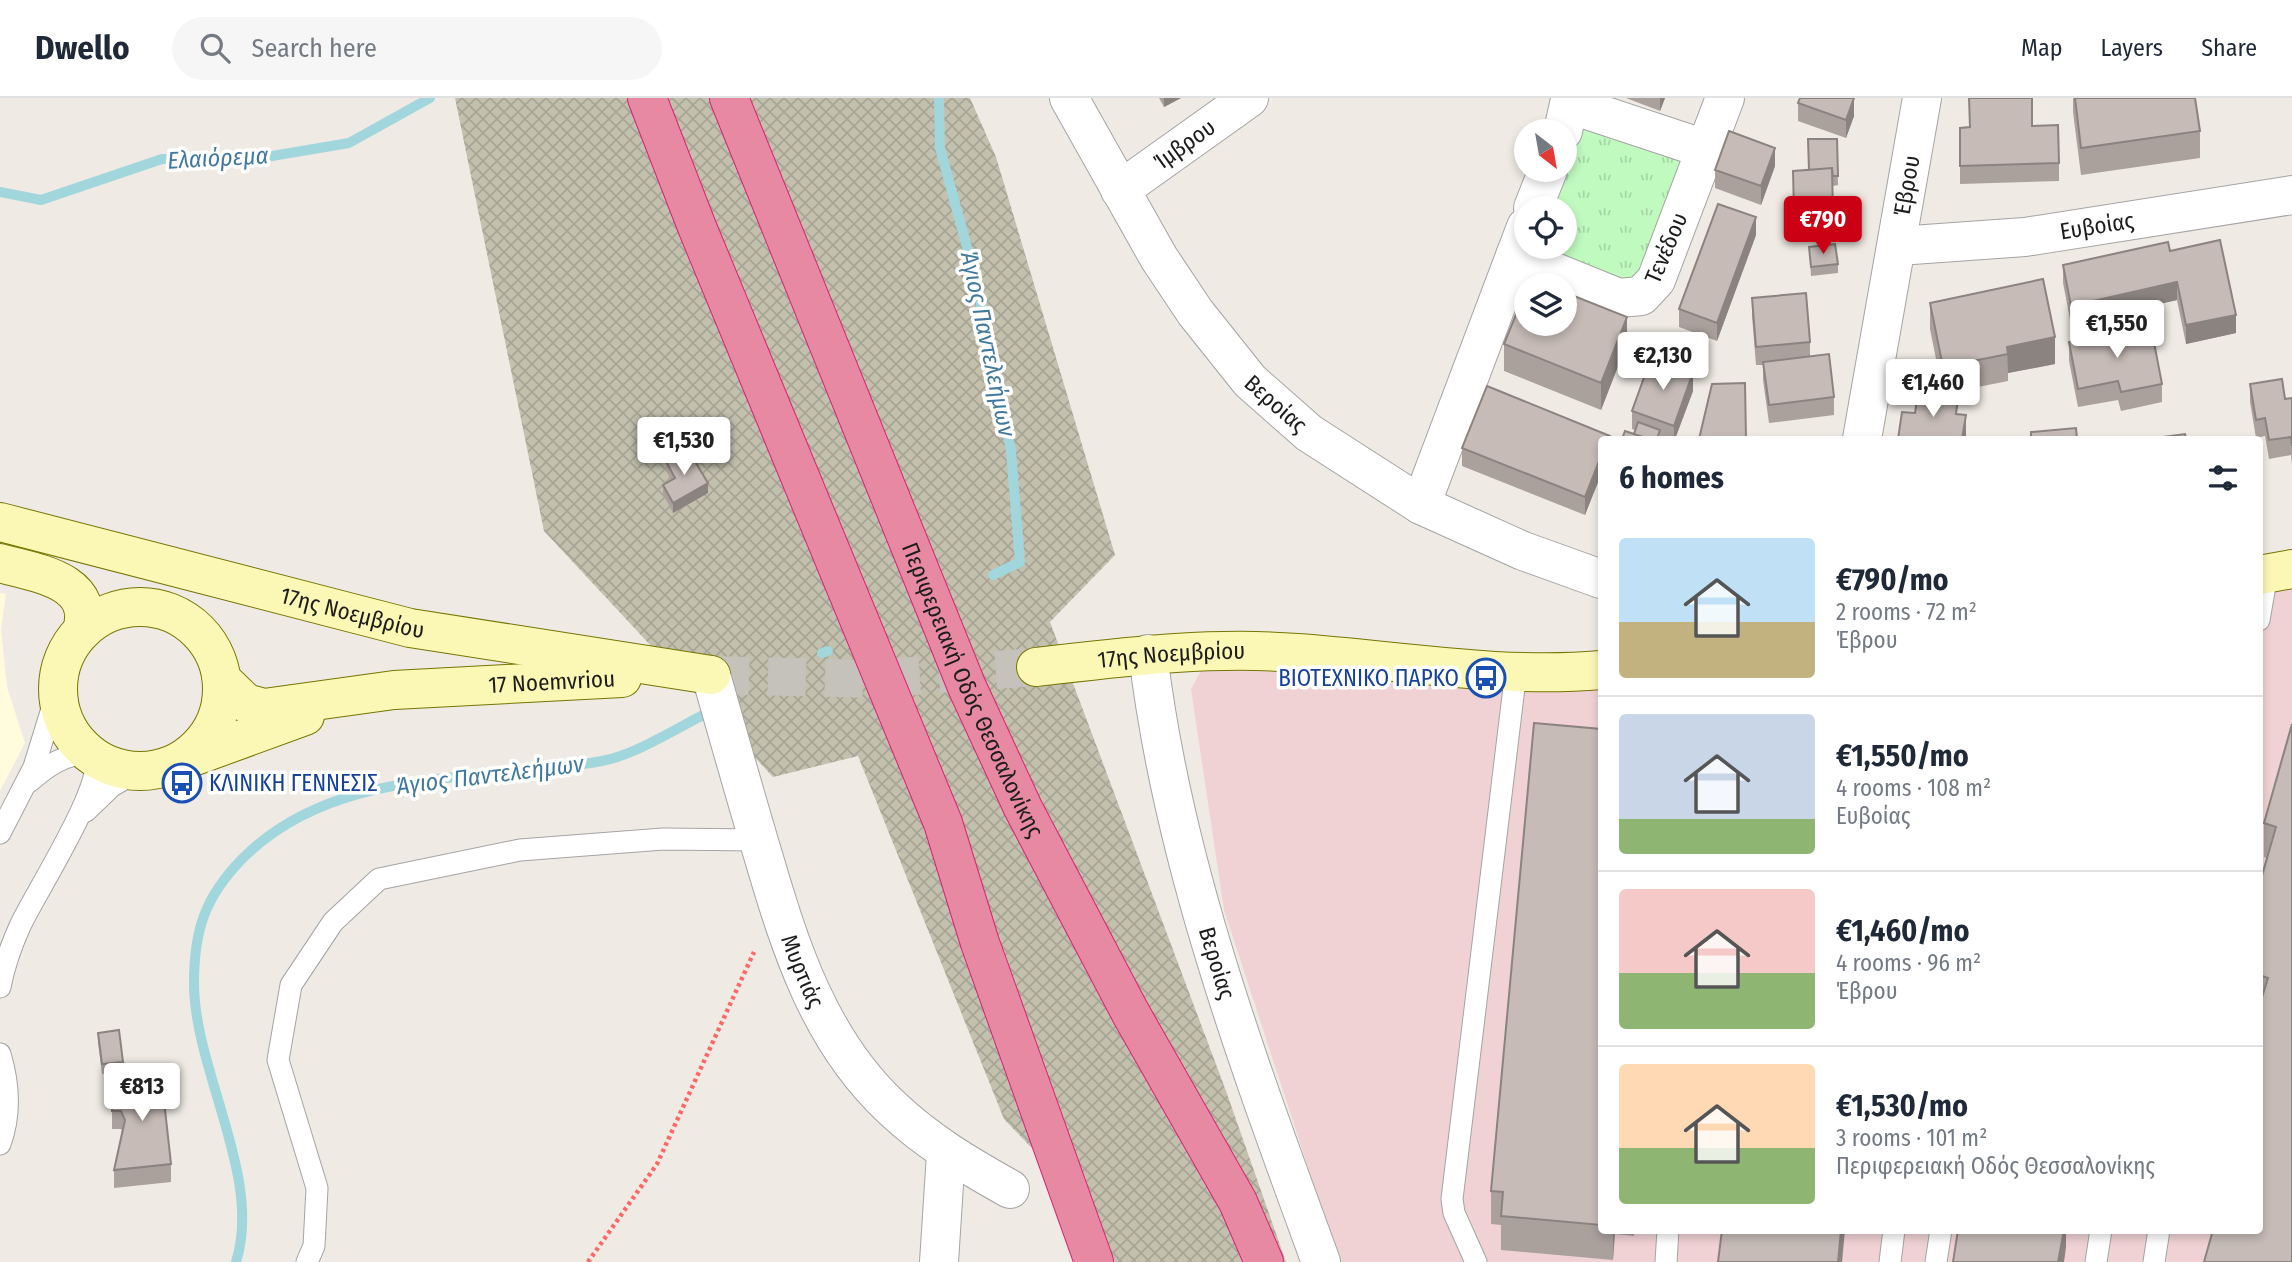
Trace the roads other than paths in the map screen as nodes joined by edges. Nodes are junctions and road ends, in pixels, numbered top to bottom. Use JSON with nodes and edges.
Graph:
{"nodes":[{"id":1,"x":647,"y":98,"type":"edge"},
{"id":2,"x":729,"y":98,"type":"edge"},
{"id":3,"x":1069,"y":98,"type":"edge"},
{"id":4,"x":1249,"y":98,"type":"edge"},
{"id":5,"x":1725,"y":98,"type":"edge"},
{"id":6,"x":1922,"y":98,"type":"edge"},
{"id":7,"x":1566,"y":119,"type":"edge"},
{"id":8,"x":1705,"y":149,"type":"junction"},
{"id":9,"x":1119,"y":190,"type":"junction"},
{"id":10,"x":2292,"y":194,"type":"edge"},
{"id":11,"x":1898,"y":247,"type":"junction"},
{"id":12,"x":1514,"y":257,"type":"edge"},
{"id":13,"x":1551,"y":259,"type":"edge"},
{"id":14,"x":1863,"y":436,"type":"edge"},
{"id":15,"x":1421,"y":505,"type":"junction"},
{"id":16,"x":0,"y":522,"type":"edge"},
{"id":17,"x":0,"y":563,"type":"edge"},
{"id":18,"x":2273,"y":573,"type":"edge"},
{"id":19,"x":1598,"y":578,"type":"edge"},
{"id":20,"x":2263,"y":607,"type":"edge"},
{"id":21,"x":82,"y":631,"type":"junction"},
{"id":22,"x":1148,"y":654,"type":"junction"},
{"id":23,"x":1037,"y":667,"type":"tunnel mouth"},
{"id":24,"x":1598,"y":670,"type":"edge"},
{"id":25,"x":1516,"y":671,"type":"junction"},
{"id":26,"x":711,"y":675,"type":"junction"},
{"id":27,"x":222,"y":680,"type":"junction"},
{"id":28,"x":59,"y":686,"type":"junction"},
{"id":29,"x":394,"y":690,"type":"junction"},
{"id":30,"x":92,"y":755,"type":"junction"},
{"id":31,"x":175,"y":763,"type":"junction"},
{"id":32,"x":138,"y":771,"type":"junction"},
{"id":33,"x":25,"y":786,"type":"junction"},
{"id":34,"x":78,"y":820,"type":"junction"},
{"id":35,"x":0,"y":832,"type":"edge"},
{"id":36,"x":758,"y":840,"type":"junction"},
{"id":37,"x":0,"y":987,"type":"edge"},
{"id":38,"x":0,"y":1054,"type":"edge"},
{"id":39,"x":0,"y":1144,"type":"edge"},
{"id":40,"x":946,"y":1154,"type":"junction"},
{"id":41,"x":1010,"y":1189,"type":"dead end"},
{"id":42,"x":1668,"y":1234,"type":"edge"},
{"id":43,"x":1894,"y":1234,"type":"edge"},
{"id":44,"x":1940,"y":1234,"type":"edge"},
{"id":45,"x":2100,"y":1234,"type":"edge"},
{"id":46,"x":2158,"y":1234,"type":"edge"},
{"id":47,"x":307,"y":1262,"type":"edge"},
{"id":48,"x":939,"y":1262,"type":"edge"},
{"id":49,"x":1094,"y":1262,"type":"edge"},
{"id":50,"x":1264,"y":1262,"type":"edge"},
{"id":51,"x":1321,"y":1262,"type":"edge"},
{"id":52,"x":1476,"y":1262,"type":"edge"},
{"id":53,"x":1665,"y":1262,"type":"edge"},
{"id":54,"x":1890,"y":1262,"type":"edge"},
{"id":55,"x":1936,"y":1262,"type":"edge"},
{"id":56,"x":2096,"y":1262,"type":"edge"},
{"id":57,"x":2154,"y":1262,"type":"edge"}],
"edges":[{"from":1,"to":49,"type":"highway"},
{"from":2,"to":50,"type":"highway","name":"Περιφερειακή Οδός Θεσσαλονίκης"},
{"from":3,"to":9,"type":"street","name":"Βεροίας"},
{"from":4,"to":9,"type":"street","name":"Ίμβρου"},
{"from":5,"to":8,"type":"street","name":"Τενέδου"},
{"from":6,"to":11,"type":"street","name":"Έβρου"},
{"from":7,"to":8,"type":"street"},
{"from":8,"to":13,"type":"street","name":"Τενέδου"},
{"from":9,"to":15,"type":"street","name":"Βεροίας"},
{"from":10,"to":11,"type":"street","name":"Ευβοίας"},
{"from":11,"to":14,"type":"street","name":"Έβρου"},
{"from":12,"to":15,"type":"street","name":"Τενέδου"},
{"from":15,"to":19,"type":"street","name":"Βεροίας"},
{"from":16,"to":26,"type":"street","name":"17ης Νοεμβρίου"},
{"from":17,"to":21,"type":"street"},
{"from":18,"to":20,"type":"lane"},
{"from":21,"to":27,"type":"street"},
{"from":21,"to":28,"type":"street"},
{"from":22,"to":23,"type":"street","name":"17ης Νοεμβρίου"},
{"from":22,"to":25,"type":"street","name":"17ης Νοεμβρίου"},
{"from":22,"to":51,"type":"street","name":"Βεροίας"},
{"from":24,"to":25,"type":"street","name":"17ης Νοεμβρίου"},
{"from":25,"to":52,"type":"lane"},
{"from":26,"to":29,"type":"street","name":"17 Noemvriou"},
{"from":26,"to":36,"type":"street","name":"Μυρτιάς"},
{"from":27,"to":29,"type":"street"},
{"from":27,"to":31,"type":"street"},
{"from":28,"to":30,"type":"street"},
{"from":28,"to":33,"type":"lane"},
{"from":29,"to":31,"type":"street"},
{"from":30,"to":32,"type":"street"},
{"from":30,"to":33,"type":"lane"},
{"from":30,"to":34,"type":"lane"},
{"from":31,"to":32,"type":"street"},
{"from":32,"to":34,"type":"lane"},
{"from":33,"to":35,"type":"lane"},
{"from":34,"to":37,"type":"lane"},
{"from":36,"to":40,"type":"street","name":"Μυρτιάς"},
{"from":36,"to":47,"type":"lane"},
{"from":38,"to":39,"type":"lane"},
{"from":40,"to":41,"type":"street","name":"Μυρτιάς"},
{"from":40,"to":48,"type":"street"},
{"from":42,"to":53,"type":"lane"},
{"from":43,"to":54,"type":"lane"},
{"from":44,"to":55,"type":"lane"},
{"from":45,"to":56,"type":"lane"},
{"from":46,"to":57,"type":"lane"}]}
